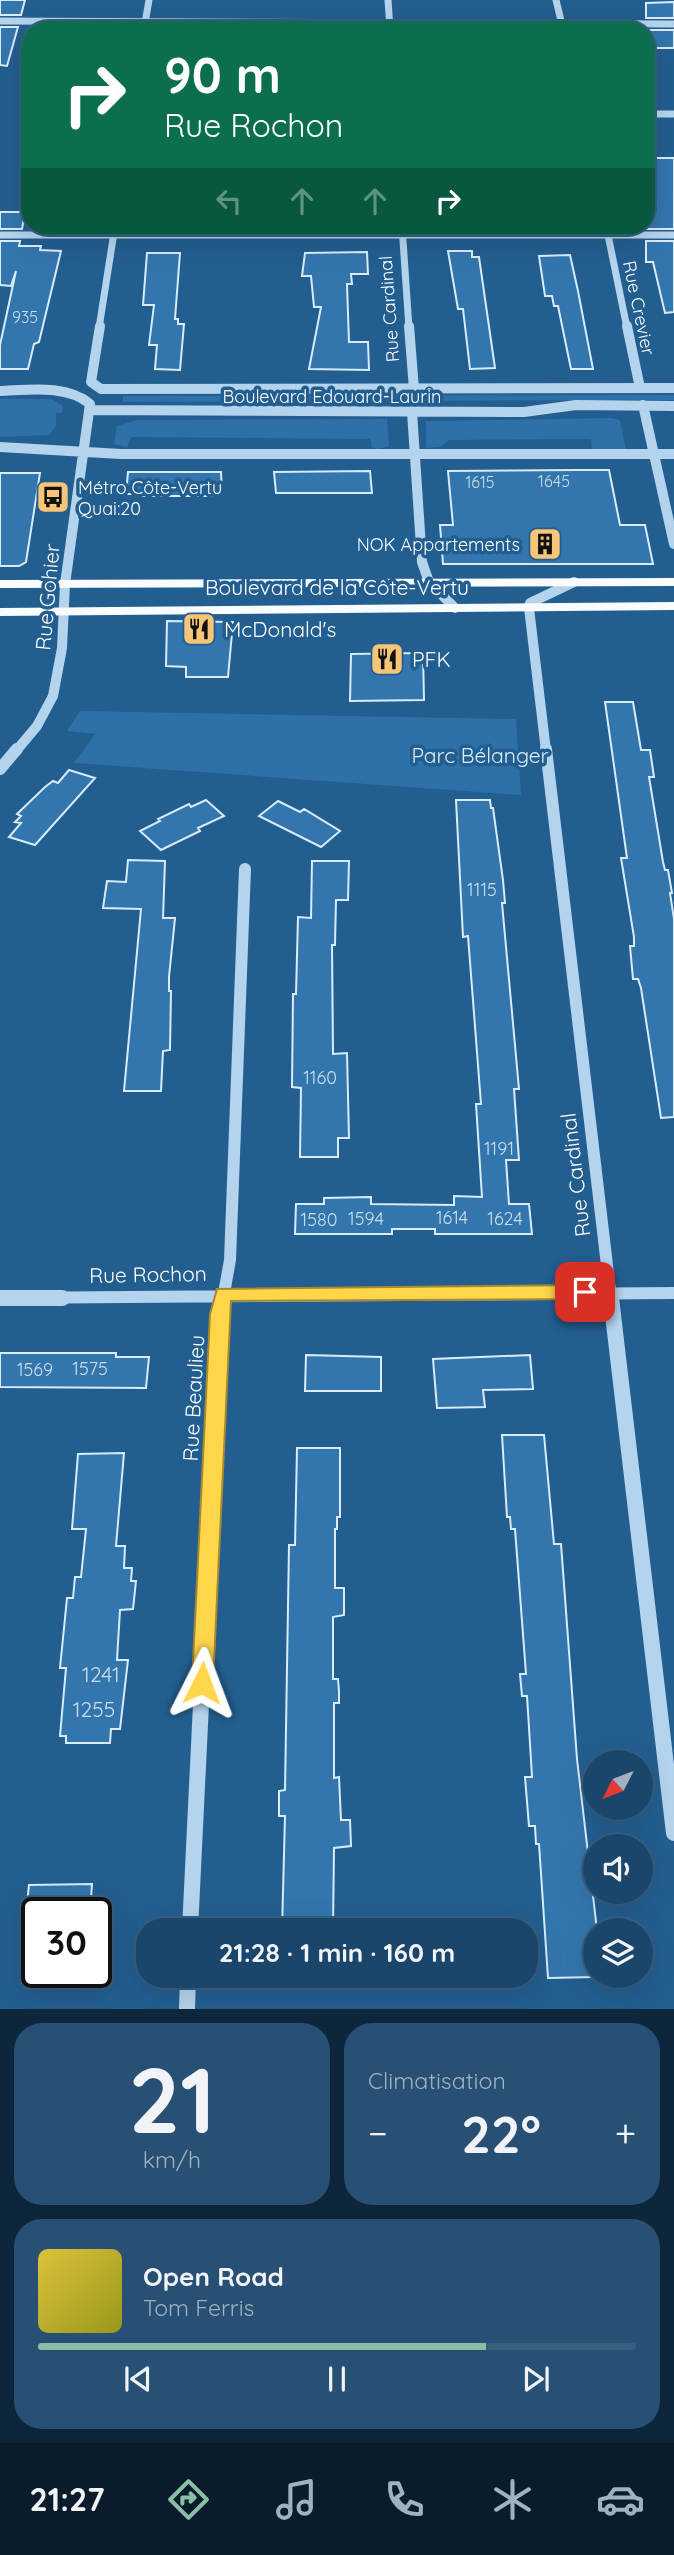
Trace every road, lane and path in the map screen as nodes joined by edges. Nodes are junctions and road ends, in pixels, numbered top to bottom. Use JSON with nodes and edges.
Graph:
{"nodes":[{"id":1,"x":149,"y":0,"type":"edge"},
{"id":2,"x":388,"y":0,"type":"edge"},
{"id":3,"x":556,"y":0,"type":"edge"},
{"id":4,"x":0,"y":21,"type":"edge"},
{"id":5,"x":146,"y":21,"type":"edge"},
{"id":6,"x":390,"y":21,"type":"edge"},
{"id":7,"x":561,"y":21,"type":"edge"},
{"id":8,"x":21,"y":22,"type":"edge"},
{"id":9,"x":674,"y":24,"type":"edge"},
{"id":10,"x":655,"y":25,"type":"edge"},
{"id":11,"x":655,"y":114,"type":"edge"},
{"id":12,"x":674,"y":114,"type":"edge"},
{"id":13,"x":0,"y":235,"type":"edge"},
{"id":14,"x":608,"y":235,"type":"junction"},
{"id":15,"x":674,"y":235,"type":"edge"},
{"id":16,"x":113,"y":236,"type":"junction"},
{"id":17,"x":403,"y":236,"type":"junction"},
{"id":18,"x":640,"y":388,"type":"junction"},
{"id":19,"x":674,"y":388,"type":"edge"},
{"id":20,"x":414,"y":389,"type":"junction"},
{"id":21,"x":0,"y":391,"type":"edge"},
{"id":22,"x":643,"y":405,"type":"junction"},
{"id":23,"x":674,"y":405,"type":"edge"},
{"id":24,"x":89,"y":410,"type":"junction"},
{"id":25,"x":412,"y":411,"type":"junction"},
{"id":26,"x":0,"y":447,"type":"edge"},
{"id":27,"x":84,"y":452,"type":"junction"},
{"id":28,"x":414,"y":454,"type":"junction"},
{"id":29,"x":652,"y":454,"type":"junction"},
{"id":30,"x":674,"y":454,"type":"edge"},
{"id":31,"x":674,"y":544,"type":"edge"},
{"id":32,"x":429,"y":582,"type":"junction"},
{"id":33,"x":574,"y":582,"type":"junction"},
{"id":34,"x":674,"y":582,"type":"edge"},
{"id":35,"x":0,"y":584,"type":"edge"},
{"id":36,"x":65,"y":584,"type":"junction"},
{"id":37,"x":674,"y":606,"type":"edge"},
{"id":38,"x":455,"y":608,"type":"junction"},
{"id":39,"x":529,"y":608,"type":"junction"},
{"id":40,"x":65,"y":610,"type":"junction"},
{"id":41,"x":0,"y":611,"type":"edge"},
{"id":42,"x":0,"y":769,"type":"edge"},
{"id":43,"x":245,"y":869,"type":"dead end"},
{"id":44,"x":610,"y":1292,"type":"junction"},
{"id":45,"x":674,"y":1293,"type":"edge"},
{"id":46,"x":223,"y":1294,"type":"junction"},
{"id":47,"x":0,"y":1297,"type":"edge"},
{"id":48,"x":674,"y":1833,"type":"edge"},
{"id":49,"x":191,"y":1918,"type":"edge"},
{"id":50,"x":188,"y":1988,"type":"edge"},
{"id":51,"x":187,"y":2009,"type":"edge"}],
"edges":[{"from":1,"to":5,"type":"street"},
{"from":2,"to":6,"type":"street"},
{"from":3,"to":7,"type":"street"},
{"from":4,"to":8,"type":"street"},
{"from":9,"to":10,"type":"street"},
{"from":11,"to":12,"type":"street"},
{"from":13,"to":16,"type":"street"},
{"from":14,"to":15,"type":"street"},
{"from":14,"to":17,"type":"street"},
{"from":14,"to":18,"type":"street","name":"Rue Crevier"},
{"from":16,"to":17,"type":"street"},
{"from":16,"to":20,"type":"street","name":"Boulevard Edouard-Laurin"},
{"from":17,"to":20,"type":"street","name":"Rue Cardinal"},
{"from":18,"to":19,"type":"street","name":"Boulevard Edouard-Laurin"},
{"from":18,"to":20,"type":"street","name":"Boulevard Edouard-Laurin"},
{"from":21,"to":24,"type":"street"},
{"from":22,"to":23,"type":"street","name":"Boulevard Edouard-Laurin"},
{"from":22,"to":25,"type":"street","name":"Boulevard Edouard-Laurin"},
{"from":22,"to":29,"type":"street"},
{"from":24,"to":25,"type":"street","name":"Boulevard Edouard-Laurin"},
{"from":24,"to":27,"type":"street","name":"Rue Gohier"},
{"from":25,"to":28,"type":"street"},
{"from":26,"to":27,"type":"street"},
{"from":27,"to":28,"type":"street"},
{"from":27,"to":36,"type":"street","name":"Rue Gohier"},
{"from":28,"to":29,"type":"street"},
{"from":28,"to":32,"type":"street"},
{"from":29,"to":30,"type":"street"},
{"from":29,"to":31,"type":"street"},
{"from":32,"to":33,"type":"main road","name":"Boulevard de la Côte-Vertu"},
{"from":32,"to":36,"type":"main road","name":"Boulevard de la Côte-Vertu"},
{"from":32,"to":38,"type":"street"},
{"from":33,"to":34,"type":"main road","name":"Boulevard de la Côte-Vertu"},
{"from":33,"to":39,"type":"street"},
{"from":35,"to":36,"type":"main road","name":"Boulevard de la Côte-Vertu"},
{"from":36,"to":40,"type":"street","name":"Rue Gohier"},
{"from":37,"to":39,"type":"main road","name":"Boulevard de la Côte-Vertu"},
{"from":38,"to":39,"type":"main road","name":"Boulevard de la Côte-Vertu"},
{"from":38,"to":40,"type":"main road","name":"Boulevard de la Côte-Vertu"},
{"from":39,"to":44,"type":"street","name":"Rue Cardinal"},
{"from":40,"to":41,"type":"main road","name":"Boulevard de la Côte-Vertu"},
{"from":40,"to":42,"type":"street","name":"Rue Gohier"},
{"from":43,"to":46,"type":"street","name":"Rue Beaulieu"},
{"from":44,"to":45,"type":"street","name":"Rue Rochon"},
{"from":44,"to":46,"type":"street","name":"Rue Rochon"},
{"from":44,"to":48,"type":"street","name":"Rue Cardinal"},
{"from":46,"to":47,"type":"street","name":"Rue Rochon"},
{"from":46,"to":49,"type":"street","name":"Rue Beaulieu"},
{"from":50,"to":51,"type":"street"}]}
